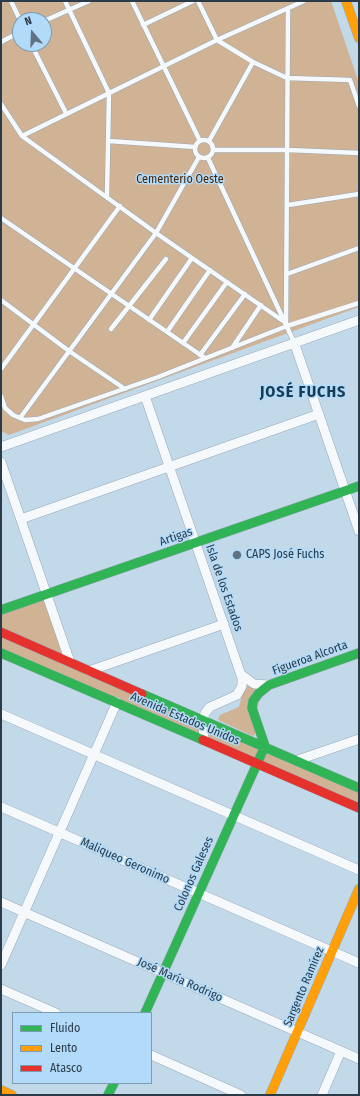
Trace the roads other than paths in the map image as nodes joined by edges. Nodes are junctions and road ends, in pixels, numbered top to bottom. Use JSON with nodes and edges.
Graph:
{"nodes":[{"id":1,"x":11,"y":1,"type":"edge"},
{"id":2,"x":65,"y":1,"type":"edge"},
{"id":3,"x":89,"y":1,"type":"edge"},
{"id":4,"x":132,"y":1,"type":"edge"},
{"id":5,"x":193,"y":1,"type":"edge"},
{"id":6,"x":198,"y":1,"type":"edge"},
{"id":7,"x":304,"y":1,"type":"edge"},
{"id":8,"x":346,"y":1,"type":"edge"},
{"id":9,"x":288,"y":8,"type":"junction"},
{"id":10,"x":69,"y":10,"type":"junction"},
{"id":11,"x":16,"y":12,"type":"edge"},
{"id":12,"x":52,"y":17,"type":"edge"},
{"id":13,"x":143,"y":25,"type":"junction"},
{"id":14,"x":12,"y":36,"type":"edge"},
{"id":15,"x":359,"y":38,"type":"edge"},
{"id":16,"x":217,"y":40,"type":"junction"},
{"id":17,"x":1,"y":42,"type":"edge"},
{"id":18,"x":35,"y":52,"type":"edge"},
{"id":19,"x":253,"y":62,"type":"junction"},
{"id":20,"x":163,"y":67,"type":"junction"},
{"id":21,"x":287,"y":78,"type":"junction"},
{"id":22,"x":109,"y":93,"type":"junction"},
{"id":23,"x":1,"y":104,"type":"edge"},
{"id":24,"x":359,"y":106,"type":"edge"},
{"id":25,"x":66,"y":113,"type":"junction"},
{"id":26,"x":22,"y":136,"type":"junction"},
{"id":27,"x":109,"y":141,"type":"junction"},
{"id":28,"x":200,"y":141,"type":"junction"},
{"id":29,"x":209,"y":141,"type":"junction"},
{"id":30,"x":194,"y":147,"type":"junction"},
{"id":31,"x":213,"y":150,"type":"junction"},
{"id":32,"x":288,"y":150,"type":"junction"},
{"id":33,"x":359,"y":153,"type":"edge"},
{"id":34,"x":199,"y":157,"type":"junction"},
{"id":35,"x":208,"y":158,"type":"junction"},
{"id":36,"x":359,"y":194,"type":"edge"},
{"id":37,"x":107,"y":196,"type":"junction"},
{"id":38,"x":288,"y":205,"type":"junction"},
{"id":39,"x":120,"y":206,"type":"junction"},
{"id":40,"x":1,"y":218,"type":"edge"},
{"id":41,"x":156,"y":233,"type":"junction"},
{"id":42,"x":359,"y":248,"type":"edge"},
{"id":43,"x":192,"y":258,"type":"junction"},
{"id":44,"x":166,"y":259,"type":"dead end"},
{"id":45,"x":74,"y":269,"type":"junction"},
{"id":46,"x":210,"y":270,"type":"junction"},
{"id":47,"x":287,"y":274,"type":"junction"},
{"id":48,"x":227,"y":282,"type":"junction"},
{"id":49,"x":111,"y":294,"type":"junction"},
{"id":50,"x":245,"y":294,"type":"junction"},
{"id":51,"x":1,"y":300,"type":"edge"},
{"id":52,"x":359,"y":303,"type":"edge"},
{"id":53,"x":261,"y":305,"type":"junction"},
{"id":54,"x":130,"y":307,"type":"junction"},
{"id":55,"x":149,"y":320,"type":"junction"},
{"id":56,"x":359,"y":320,"type":"edge"},
{"id":57,"x":34,"y":324,"type":"junction"},
{"id":58,"x":287,"y":324,"type":"junction"},
{"id":59,"x":110,"y":329,"type":"dead end"},
{"id":60,"x":167,"y":332,"type":"junction"},
{"id":61,"x":294,"y":342,"type":"junction"},
{"id":62,"x":183,"y":344,"type":"junction"},
{"id":63,"x":232,"y":348,"type":"junction"},
{"id":64,"x":69,"y":351,"type":"junction"},
{"id":65,"x":200,"y":355,"type":"junction"},
{"id":66,"x":205,"y":358,"type":"junction"},
{"id":67,"x":1,"y":369,"type":"edge"},
{"id":68,"x":125,"y":389,"type":"junction"},
{"id":69,"x":1,"y":396,"type":"edge"},
{"id":70,"x":145,"y":396,"type":"junction"},
{"id":71,"x":319,"y":414,"type":"junction"},
{"id":72,"x":20,"y":418,"type":"junction"},
{"id":73,"x":1,"y":447,"type":"edge"},
{"id":74,"x":1,"y":462,"type":"edge"},
{"id":75,"x":170,"y":467,"type":"junction"},
{"id":76,"x":359,"y":486,"type":"edge"},
{"id":77,"x":345,"y":491,"type":"junction"},
{"id":78,"x":21,"y":520,"type":"junction"},
{"id":79,"x":359,"y":531,"type":"edge"},
{"id":80,"x":196,"y":542,"type":"junction"},
{"id":81,"x":46,"y":595,"type":"junction"},
{"id":82,"x":1,"y":610,"type":"edge"},
{"id":83,"x":224,"y":624,"type":"junction"},
{"id":84,"x":1,"y":632,"type":"edge"},
{"id":85,"x":1,"y":653,"type":"edge"},
{"id":86,"x":359,"y":653,"type":"edge"},
{"id":87,"x":70,"y":662,"type":"junction"},
{"id":88,"x":89,"y":671,"type":"junction"},
{"id":89,"x":242,"y":675,"type":"junction"},
{"id":90,"x":269,"y":685,"type":"junction"},
{"id":91,"x":117,"y":702,"type":"junction"},
{"id":92,"x":1,"y":714,"type":"edge"},
{"id":93,"x":203,"y":721,"type":"junction"},
{"id":94,"x":359,"y":739,"type":"edge"},
{"id":95,"x":204,"y":740,"type":"junction"},
{"id":96,"x":265,"y":746,"type":"junction"},
{"id":97,"x":94,"y":754,"type":"junction"},
{"id":98,"x":298,"y":760,"type":"junction"},
{"id":99,"x":257,"y":763,"type":"junction"},
{"id":100,"x":359,"y":788,"type":"edge"},
{"id":101,"x":1,"y":807,"type":"edge"},
{"id":102,"x":359,"y":808,"type":"edge"},
{"id":103,"x":234,"y":815,"type":"junction"},
{"id":104,"x":59,"y":833,"type":"junction"},
{"id":105,"x":359,"y":870,"type":"edge"},
{"id":106,"x":359,"y":889,"type":"edge"},
{"id":107,"x":199,"y":893,"type":"junction"},
{"id":108,"x":1,"y":902,"type":"edge"},
{"id":109,"x":24,"y":912,"type":"junction"},
{"id":110,"x":332,"y":952,"type":"junction"},
{"id":111,"x":359,"y":963,"type":"edge"},
{"id":112,"x":1,"y":965,"type":"edge"},
{"id":113,"x":163,"y":973,"type":"junction"},
{"id":114,"x":1,"y":989,"type":"edge"},
{"id":115,"x":54,"y":1012,"type":"edge"},
{"id":116,"x":145,"y":1012,"type":"edge"},
{"id":117,"x":297,"y":1032,"type":"junction"},
{"id":118,"x":341,"y":1051,"type":"junction"},
{"id":119,"x":152,"y":1055,"type":"edge"},
{"id":120,"x":359,"y":1059,"type":"edge"},
{"id":121,"x":114,"y":1084,"type":"edge"},
{"id":122,"x":1,"y":1090,"type":"edge"},
{"id":123,"x":12,"y":1095,"type":"edge"},
{"id":124,"x":108,"y":1095,"type":"edge"},
{"id":125,"x":241,"y":1095,"type":"edge"},
{"id":126,"x":270,"y":1095,"type":"edge"},
{"id":127,"x":322,"y":1095,"type":"edge"}],
"edges":[{"from":1,"to":11,"type":"lane"},
{"from":2,"to":10,"type":"lane"},
{"from":3,"to":10,"type":"lane"},
{"from":4,"to":13,"type":"lane"},
{"from":5,"to":13,"type":"lane"},
{"from":6,"to":16,"type":"lane"},
{"from":7,"to":9,"type":"lane"},
{"from":8,"to":15,"type":"street"},
{"from":9,"to":16,"type":"lane"},
{"from":9,"to":21,"type":"lane"},
{"from":10,"to":12,"type":"lane"},
{"from":10,"to":22,"type":"lane"},
{"from":13,"to":20,"type":"lane"},
{"from":14,"to":17,"type":"lane"},
{"from":16,"to":19,"type":"lane"},
{"from":16,"to":20,"type":"lane"},
{"from":18,"to":25,"type":"lane"},
{"from":19,"to":21,"type":"lane"},
{"from":19,"to":29,"type":"lane"},
{"from":20,"to":22,"type":"lane"},
{"from":20,"to":28,"type":"lane"},
{"from":21,"to":24,"type":"lane"},
{"from":21,"to":32,"type":"lane"},
{"from":22,"to":25,"type":"lane"},
{"from":22,"to":27,"type":"lane"},
{"from":23,"to":26,"type":"lane"},
{"from":25,"to":26,"type":"lane"},
{"from":26,"to":37,"type":"lane"},
{"from":27,"to":30,"type":"lane"},
{"from":27,"to":37,"type":"lane"},
{"from":28,"to":29,"type":"lane"},
{"from":28,"to":30,"type":"lane"},
{"from":29,"to":31,"type":"lane"},
{"from":30,"to":34,"type":"lane"},
{"from":31,"to":32,"type":"lane"},
{"from":31,"to":35,"type":"lane"},
{"from":32,"to":33,"type":"lane"},
{"from":32,"to":38,"type":"lane"},
{"from":34,"to":35,"type":"lane"},
{"from":34,"to":41,"type":"lane"},
{"from":35,"to":58,"type":"lane"},
{"from":36,"to":38,"type":"lane"},
{"from":37,"to":39,"type":"lane"},
{"from":38,"to":47,"type":"lane"},
{"from":39,"to":41,"type":"lane"},
{"from":39,"to":45,"type":"lane"},
{"from":40,"to":45,"type":"lane"},
{"from":41,"to":43,"type":"lane"},
{"from":41,"to":49,"type":"lane"},
{"from":42,"to":47,"type":"lane"},
{"from":43,"to":46,"type":"lane"},
{"from":43,"to":55,"type":"lane"},
{"from":44,"to":54,"type":"lane"},
{"from":45,"to":49,"type":"lane"},
{"from":45,"to":57,"type":"lane"},
{"from":46,"to":48,"type":"lane"},
{"from":46,"to":60,"type":"lane"},
{"from":47,"to":58,"type":"lane"},
{"from":48,"to":50,"type":"lane"},
{"from":48,"to":62,"type":"lane"},
{"from":49,"to":54,"type":"lane"},
{"from":49,"to":64,"type":"lane"},
{"from":50,"to":53,"type":"lane"},
{"from":50,"to":65,"type":"lane"},
{"from":51,"to":57,"type":"lane"},
{"from":52,"to":58,"type":"lane"},
{"from":53,"to":58,"type":"lane"},
{"from":53,"to":63,"type":"lane"},
{"from":54,"to":55,"type":"lane"},
{"from":54,"to":59,"type":"lane"},
{"from":55,"to":60,"type":"lane"},
{"from":56,"to":61,"type":"street"},
{"from":57,"to":64,"type":"lane"},
{"from":57,"to":67,"type":"lane"},
{"from":58,"to":61,"type":"lane"},
{"from":58,"to":63,"type":"lane"},
{"from":60,"to":62,"type":"lane"},
{"from":61,"to":70,"type":"street"},
{"from":61,"to":71,"type":"street"},
{"from":62,"to":65,"type":"lane"},
{"from":63,"to":66,"type":"lane"},
{"from":64,"to":68,"type":"lane"},
{"from":64,"to":72,"type":"lane"},
{"from":65,"to":66,"type":"lane"},
{"from":66,"to":68,"type":"lane"},
{"from":68,"to":72,"type":"lane"},
{"from":69,"to":72,"type":"lane"},
{"from":70,"to":73,"type":"street"},
{"from":70,"to":75,"type":"street","name":"Isla de los Estados"},
{"from":71,"to":75,"type":"street"},
{"from":71,"to":77,"type":"street"},
{"from":74,"to":78,"type":"street"},
{"from":75,"to":78,"type":"street"},
{"from":75,"to":80,"type":"street","name":"Isla de los Estados"},
{"from":76,"to":77,"type":"street","name":"Artigas"},
{"from":77,"to":79,"type":"street"},
{"from":77,"to":80,"type":"street","name":"Artigas"},
{"from":78,"to":81,"type":"street"},
{"from":80,"to":81,"type":"street","name":"Artigas"},
{"from":80,"to":83,"type":"street","name":"Isla de los Estados"},
{"from":81,"to":82,"type":"street","name":"Artigas"},
{"from":81,"to":87,"type":"street"},
{"from":83,"to":88,"type":"street"},
{"from":83,"to":89,"type":"street","name":"Isla de los Estados"},
{"from":84,"to":87,"type":"street","name":"Avenida Estados Unidos"},
{"from":85,"to":91,"type":"street","name":"Avenida Estados Unidos"},
{"from":86,"to":90,"type":"street","name":"Figueroa Alcorta"},
{"from":87,"to":88,"type":"street","name":"Avenida Estados Unidos"},
{"from":88,"to":93,"type":"street","name":"Avenida Estados Unidos"},
{"from":89,"to":90,"type":"street"},
{"from":89,"to":93,"type":"street"},
{"from":90,"to":96,"type":"street"},
{"from":91,"to":95,"type":"street","name":"Avenida Estados Unidos"},
{"from":91,"to":97,"type":"street"},
{"from":92,"to":97,"type":"street"},
{"from":93,"to":95,"type":"street"},
{"from":93,"to":96,"type":"street","name":"Avenida Estados Unidos"},
{"from":94,"to":98,"type":"street"},
{"from":95,"to":99,"type":"street","name":"Avenida Estados Unidos"},
{"from":96,"to":98,"type":"street","name":"Avenida Estados Unidos"},
{"from":96,"to":99,"type":"street","name":"Colonos Galeses"},
{"from":97,"to":103,"type":"street"},
{"from":97,"to":104,"type":"street"},
{"from":98,"to":100,"type":"street","name":"Avenida Estados Unidos"},
{"from":99,"to":102,"type":"street","name":"Avenida Estados Unidos"},
{"from":99,"to":103,"type":"street","name":"Colonos Galeses"},
{"from":101,"to":104,"type":"street","name":"Maliqueo Geronimo"},
{"from":103,"to":105,"type":"street"},
{"from":103,"to":107,"type":"street","name":"Colonos Galeses"},
{"from":104,"to":107,"type":"street","name":"Maliqueo Geronimo"},
{"from":104,"to":109,"type":"street"},
{"from":106,"to":110,"type":"street","name":"Sargento Ramírez"},
{"from":107,"to":110,"type":"street","name":"Maliqueo Geronimo"},
{"from":107,"to":113,"type":"street","name":"Colonos Galeses"},
{"from":108,"to":109,"type":"street","name":"José María Rodrigo"},
{"from":109,"to":112,"type":"street"},
{"from":109,"to":113,"type":"street","name":"José María Rodrigo"},
{"from":110,"to":111,"type":"street","name":"Maliqueo Geronimo"},
{"from":110,"to":117,"type":"street","name":"Sargento Ramírez"},
{"from":113,"to":116,"type":"street","name":"Colonos Galeses"},
{"from":113,"to":117,"type":"street","name":"José María Rodrigo"},
{"from":114,"to":115,"type":"street"},
{"from":117,"to":118,"type":"street","name":"José María Rodrigo"},
{"from":117,"to":126,"type":"street","name":"Sargento Ramírez"},
{"from":118,"to":120,"type":"street","name":"José María Rodrigo"},
{"from":118,"to":127,"type":"street"},
{"from":119,"to":125,"type":"street"},
{"from":121,"to":124,"type":"street"},
{"from":122,"to":123,"type":"street"}]}
